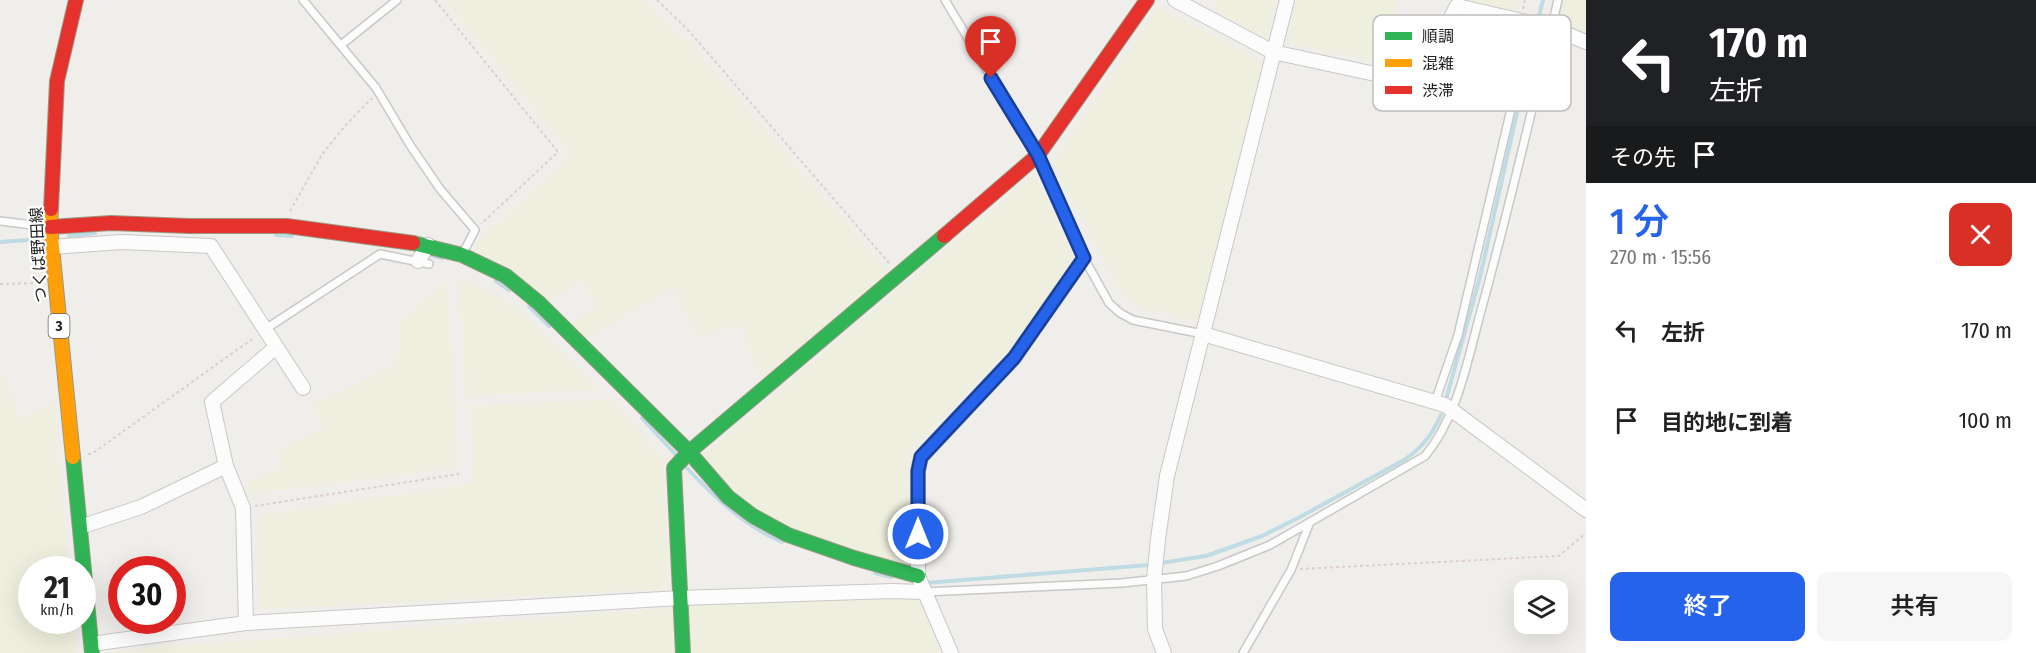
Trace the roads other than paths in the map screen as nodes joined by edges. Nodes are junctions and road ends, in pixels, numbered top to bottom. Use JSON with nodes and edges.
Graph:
{"nodes":[{"id":1,"x":76,"y":0,"type":"edge"},
{"id":2,"x":303,"y":0,"type":"edge"},
{"id":3,"x":397,"y":0,"type":"edge"},
{"id":4,"x":945,"y":0,"type":"edge"},
{"id":5,"x":1147,"y":0,"type":"edge"},
{"id":6,"x":1175,"y":0,"type":"edge"},
{"id":7,"x":1287,"y":0,"type":"edge"},
{"id":8,"x":1558,"y":0,"type":"edge"},
{"id":9,"x":1452,"y":15,"type":"edge"},
{"id":10,"x":1494,"y":15,"type":"edge"},
{"id":11,"x":1555,"y":15,"type":"edge"},
{"id":12,"x":1571,"y":36,"type":"edge"},
{"id":13,"x":1586,"y":42,"type":"edge"},
{"id":14,"x":341,"y":45,"type":"junction"},
{"id":15,"x":1273,"y":52,"type":"junction"},
{"id":16,"x":1373,"y":74,"type":"edge"},
{"id":17,"x":1511,"y":111,"type":"edge"},
{"id":18,"x":1532,"y":111,"type":"edge"},
{"id":19,"x":1038,"y":155,"type":"junction"},
{"id":20,"x":0,"y":221,"type":"edge"},
{"id":21,"x":50,"y":227,"type":"junction"},
{"id":22,"x":428,"y":245,"type":"junction"},
{"id":23,"x":52,"y":247,"type":"junction"},
{"id":24,"x":462,"y":255,"type":"junction"},
{"id":25,"x":1084,"y":258,"type":"junction"},
{"id":26,"x":423,"y":262,"type":"joint"},
{"id":27,"x":264,"y":330,"type":"junction"},
{"id":28,"x":1203,"y":334,"type":"junction"},
{"id":29,"x":276,"y":347,"type":"junction"},
{"id":30,"x":303,"y":388,"type":"dead end"},
{"id":31,"x":1435,"y":402,"type":"junction"},
{"id":32,"x":1452,"y":409,"type":"junction"},
{"id":33,"x":689,"y":452,"type":"junction"},
{"id":34,"x":226,"y":466,"type":"junction"},
{"id":35,"x":1586,"y":510,"type":"edge"},
{"id":36,"x":1310,"y":522,"type":"junction"},
{"id":37,"x":80,"y":527,"type":"junction"},
{"id":38,"x":918,"y":576,"type":"junction"},
{"id":39,"x":1154,"y":579,"type":"junction"},
{"id":40,"x":924,"y":592,"type":"junction"},
{"id":41,"x":680,"y":598,"type":"junction"},
{"id":42,"x":246,"y":623,"type":"junction"},
{"id":43,"x":92,"y":648,"type":"edge"},
{"id":44,"x":682,"y":653,"type":"edge"},
{"id":45,"x":951,"y":653,"type":"edge"},
{"id":46,"x":1164,"y":653,"type":"edge"},
{"id":47,"x":1243,"y":653,"type":"edge"}],
"edges":[{"from":1,"to":21,"type":"street","name":"つくば野田線","number":"3"},
{"from":2,"to":14,"type":"lane"},
{"from":3,"to":14,"type":"lane"},
{"from":4,"to":19,"type":"lane"},
{"from":5,"to":19,"type":"street"},
{"from":6,"to":15,"type":"street"},
{"from":7,"to":15,"type":"street"},
{"from":8,"to":11,"type":"lane"},
{"from":9,"to":10,"type":"street"},
{"from":12,"to":13,"type":"street"},
{"from":14,"to":24,"type":"lane"},
{"from":15,"to":16,"type":"street"},
{"from":15,"to":28,"type":"street"},
{"from":17,"to":31,"type":"lane"},
{"from":18,"to":32,"type":"lane"},
{"from":19,"to":25,"type":"lane"},
{"from":19,"to":33,"type":"street"},
{"from":20,"to":21,"type":"lane"},
{"from":21,"to":22,"type":"street"},
{"from":21,"to":23,"type":"street","name":"つくば野田線","number":"3"},
{"from":22,"to":24,"type":"street"},
{"from":22,"to":26,"type":"street"},
{"from":23,"to":27,"type":"street"},
{"from":23,"to":37,"type":"street","name":"つくば野田線","number":"3"},
{"from":24,"to":33,"type":"street"},
{"from":25,"to":28,"type":"lane"},
{"from":25,"to":38,"type":"street"},
{"from":26,"to":27,"type":"lane"},
{"from":27,"to":29,"type":"street"},
{"from":28,"to":31,"type":"street"},
{"from":28,"to":39,"type":"street"},
{"from":29,"to":30,"type":"street"},
{"from":29,"to":34,"type":"street"},
{"from":31,"to":32,"type":"street"},
{"from":32,"to":35,"type":"street"},
{"from":32,"to":36,"type":"lane"},
{"from":33,"to":38,"type":"street"},
{"from":33,"to":41,"type":"street"},
{"from":34,"to":37,"type":"street"},
{"from":34,"to":42,"type":"street"},
{"from":36,"to":39,"type":"lane"},
{"from":36,"to":47,"type":"lane"},
{"from":37,"to":43,"type":"street","name":"つくば野田線","number":"3"},
{"from":38,"to":40,"type":"street"},
{"from":39,"to":40,"type":"lane"},
{"from":39,"to":46,"type":"street"},
{"from":40,"to":41,"type":"street"},
{"from":40,"to":45,"type":"street"},
{"from":41,"to":42,"type":"street"},
{"from":41,"to":44,"type":"street"},
{"from":42,"to":43,"type":"street"}]}
